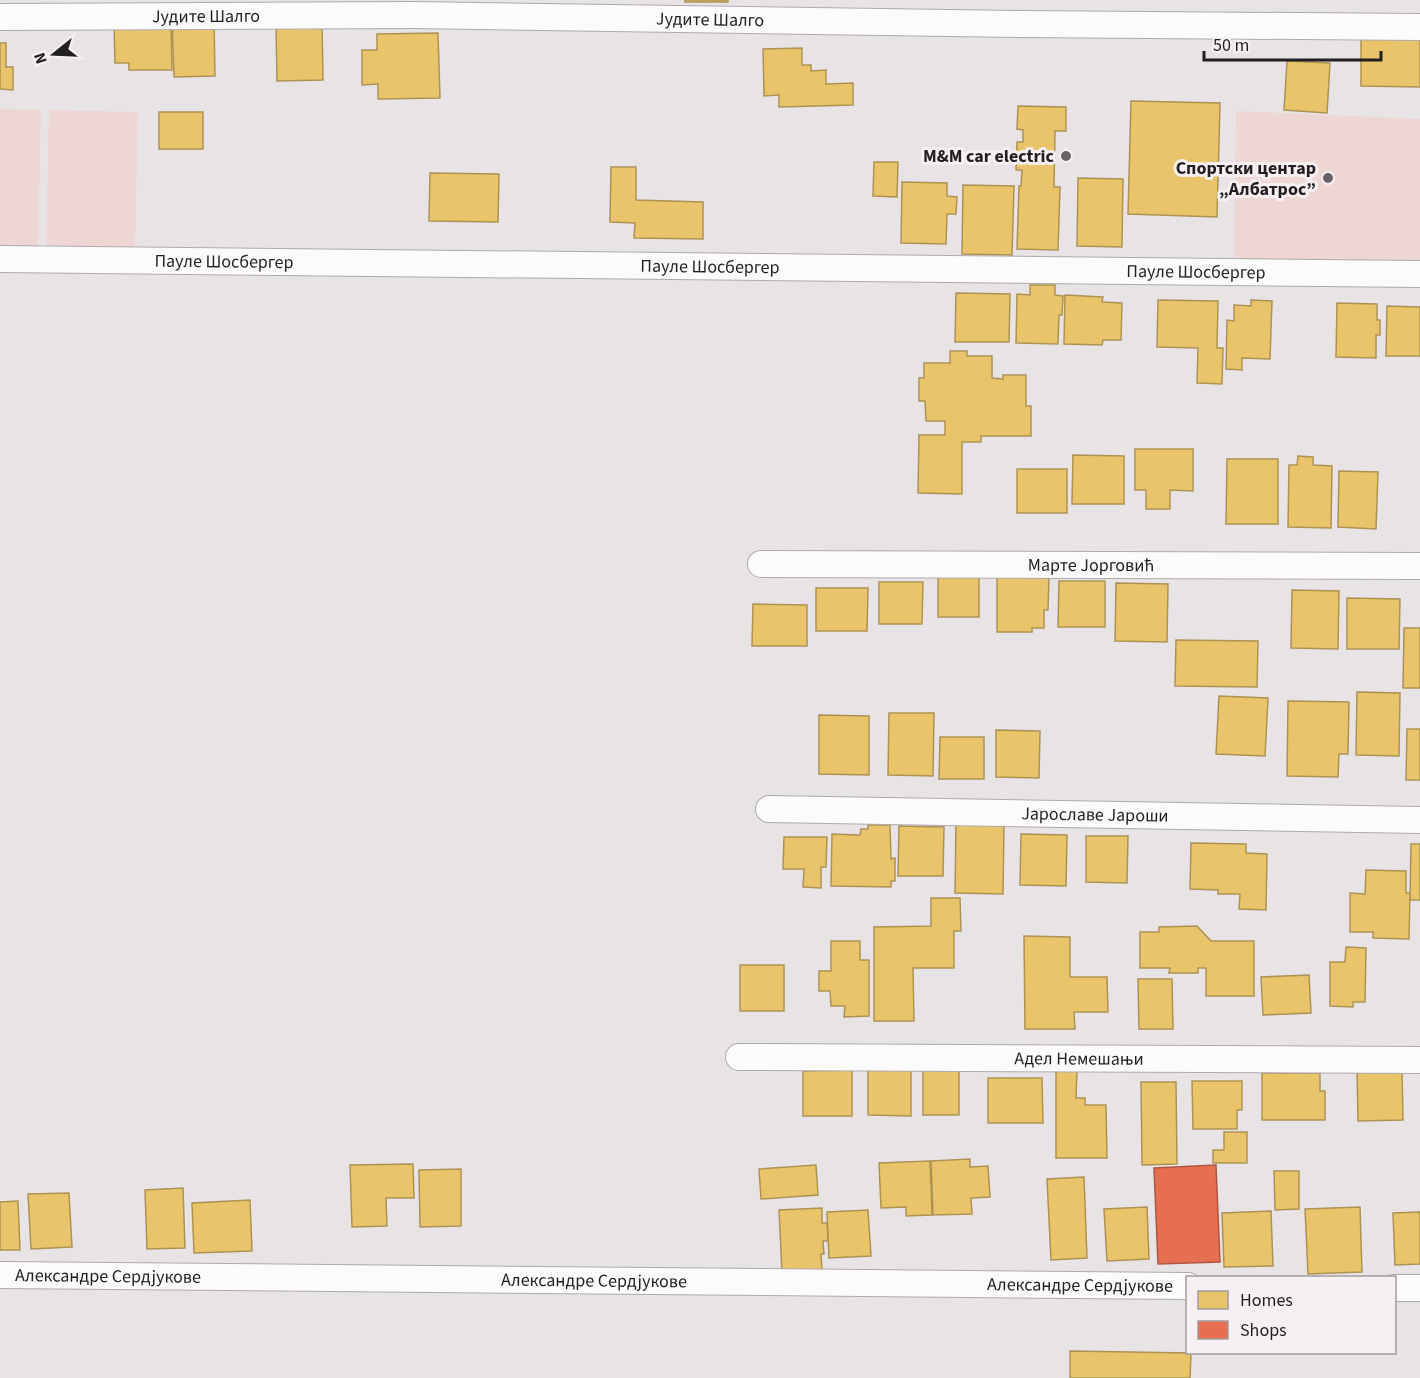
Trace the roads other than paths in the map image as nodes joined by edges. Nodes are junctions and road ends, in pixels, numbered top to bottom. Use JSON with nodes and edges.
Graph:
{"nodes":[{"id":1,"x":0,"y":17,"type":"edge"},
{"id":2,"x":1420,"y":27,"type":"edge"},
{"id":3,"x":0,"y":260,"type":"edge"},
{"id":4,"x":1420,"y":274,"type":"edge"},
{"id":5,"x":761,"y":564,"type":"dead end"},
{"id":6,"x":1420,"y":566,"type":"edge"},
{"id":7,"x":769,"y":809,"type":"dead end"},
{"id":8,"x":1420,"y":820,"type":"edge"},
{"id":9,"x":739,"y":1058,"type":"dead end"},
{"id":10,"x":1420,"y":1060,"type":"edge"},
{"id":11,"x":0,"y":1275,"type":"edge"},
{"id":12,"x":1186,"y":1286,"type":"edge"},
{"id":13,"x":1396,"y":1288,"type":"edge"},
{"id":14,"x":1420,"y":1288,"type":"edge"}],
"edges":[{"from":1,"to":2,"type":"street","name":"Јудите Шалго"},
{"from":3,"to":4,"type":"street","name":"Пауле Шосбергер"},
{"from":5,"to":6,"type":"street","name":"Марте Јорговић"},
{"from":7,"to":8,"type":"street","name":"Јарославе Јароши"},
{"from":9,"to":10,"type":"street","name":"Адел Немешањи"},
{"from":11,"to":12,"type":"street","name":"Александре Сердјукове"},
{"from":13,"to":14,"type":"street"}]}
